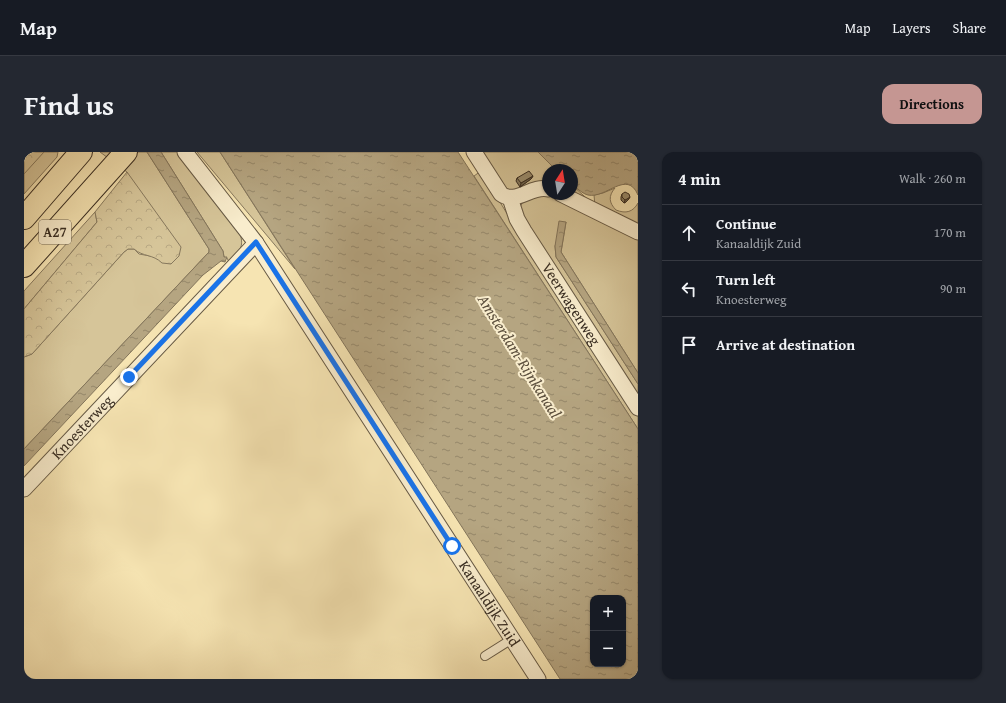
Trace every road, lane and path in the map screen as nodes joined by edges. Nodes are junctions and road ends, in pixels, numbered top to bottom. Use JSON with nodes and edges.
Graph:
{"nodes":[{"id":1,"x":81,"y":152,"type":"edge"},
{"id":2,"x":126,"y":152,"type":"edge"},
{"id":3,"x":185,"y":152,"type":"edge"},
{"id":4,"x":474,"y":152,"type":"edge"},
{"id":5,"x":542,"y":188,"type":"edge"},
{"id":6,"x":510,"y":198,"type":"junction"},
{"id":7,"x":572,"y":200,"type":"edge"},
{"id":8,"x":24,"y":218,"type":"edge"},
{"id":9,"x":638,"y":232,"type":"edge"},
{"id":10,"x":256,"y":242,"type":"junction"},
{"id":11,"x":24,"y":266,"type":"edge"},
{"id":12,"x":638,"y":408,"type":"edge"},
{"id":13,"x":24,"y":489,"type":"edge"},
{"id":14,"x":512,"y":639,"type":"junction"},
{"id":15,"x":485,"y":656,"type":"dead end"},
{"id":16,"x":538,"y":679,"type":"edge"}],
"edges":[{"from":1,"to":8,"type":"highway","number":"A27"},
{"from":2,"to":11,"type":"highway","number":"A27"},
{"from":3,"to":10,"type":"street","name":"Kanaaldijk Zuid"},
{"from":4,"to":6,"type":"street"},
{"from":5,"to":6,"type":"street"},
{"from":6,"to":12,"type":"street","name":"Veerwagenweg"},
{"from":7,"to":9,"type":"street"},
{"from":10,"to":13,"type":"street","name":"Knoesterweg"},
{"from":10,"to":14,"type":"street","name":"Kanaaldijk Zuid"},
{"from":14,"to":15,"type":"lane"},
{"from":14,"to":16,"type":"street","name":"Kanaaldijk Zuid"}]}
